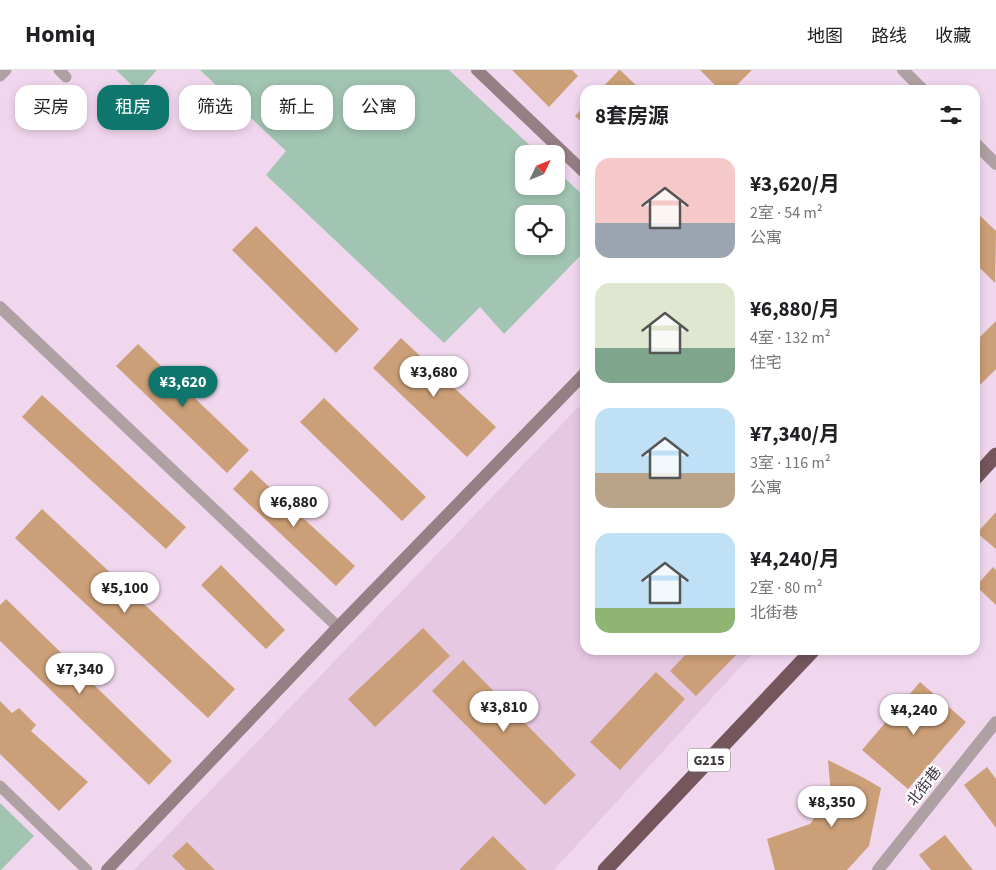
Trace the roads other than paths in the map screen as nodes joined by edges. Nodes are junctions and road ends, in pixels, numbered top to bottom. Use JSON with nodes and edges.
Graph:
{"nodes":[{"id":1,"x":6,"y":70,"type":"edge"},
{"id":2,"x":477,"y":70,"type":"edge"},
{"id":3,"x":903,"y":70,"type":"edge"},
{"id":4,"x":0,"y":76,"type":"edge"},
{"id":5,"x":918,"y":85,"type":"edge"},
{"id":6,"x":980,"y":148,"type":"edge"},
{"id":7,"x":996,"y":164,"type":"edge"},
{"id":8,"x":580,"y":168,"type":"edge"},
{"id":9,"x":0,"y":307,"type":"edge"},
{"id":10,"x":580,"y":378,"type":"edge"},
{"id":11,"x":996,"y":455,"type":"edge"},
{"id":12,"x":980,"y":473,"type":"edge"},
{"id":13,"x":338,"y":627,"type":"junction"},
{"id":14,"x":808,"y":655,"type":"edge"},
{"id":15,"x":996,"y":722,"type":"edge"},
{"id":16,"x":0,"y":786,"type":"edge"},
{"id":17,"x":87,"y":870,"type":"edge"},
{"id":18,"x":107,"y":870,"type":"edge"},
{"id":19,"x":605,"y":870,"type":"edge"},
{"id":20,"x":878,"y":870,"type":"edge"}],
"edges":[{"from":1,"to":4,"type":"lane"},
{"from":2,"to":8,"type":"street"},
{"from":3,"to":5,"type":"street"},
{"from":6,"to":7,"type":"street"},
{"from":9,"to":13,"type":"street"},
{"from":10,"to":13,"type":"street"},
{"from":11,"to":12,"type":"highway"},
{"from":13,"to":18,"type":"street"},
{"from":14,"to":19,"type":"highway","number":"G215"},
{"from":15,"to":20,"type":"street","name":"北街巷"},
{"from":16,"to":17,"type":"lane"}]}
